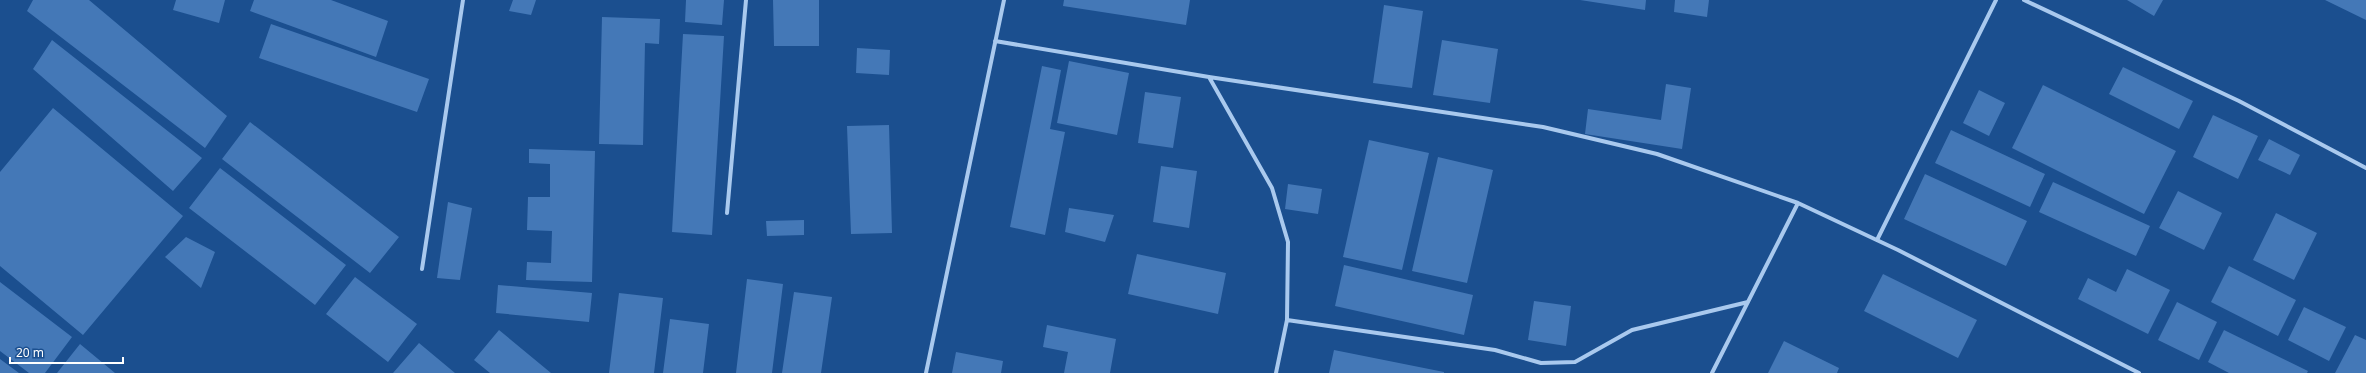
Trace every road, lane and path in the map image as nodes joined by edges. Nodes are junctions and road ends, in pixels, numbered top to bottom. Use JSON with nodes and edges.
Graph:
{"nodes":[{"id":1,"x":463,"y":0,"type":"edge"},
{"id":2,"x":746,"y":0,"type":"edge"},
{"id":3,"x":1004,"y":0,"type":"edge"},
{"id":4,"x":1996,"y":0,"type":"edge"},
{"id":5,"x":2024,"y":0,"type":"edge"},
{"id":6,"x":995,"y":41,"type":"junction"},
{"id":7,"x":1209,"y":77,"type":"junction"},
{"id":8,"x":2366,"y":168,"type":"edge"},
{"id":9,"x":1798,"y":203,"type":"junction"},
{"id":10,"x":727,"y":213,"type":"dead end"},
{"id":11,"x":1877,"y":240,"type":"junction"},
{"id":12,"x":422,"y":269,"type":"dead end"},
{"id":13,"x":1748,"y":302,"type":"junction"},
{"id":14,"x":1287,"y":320,"type":"junction"},
{"id":15,"x":926,"y":373,"type":"edge"},
{"id":16,"x":1276,"y":373,"type":"edge"},
{"id":17,"x":1712,"y":373,"type":"edge"},
{"id":18,"x":2139,"y":373,"type":"edge"}],
"edges":[{"from":1,"to":12,"type":"street"},
{"from":2,"to":10,"type":"street"},
{"from":3,"to":6,"type":"street"},
{"from":4,"to":11,"type":"street"},
{"from":5,"to":8,"type":"street"},
{"from":6,"to":7,"type":"street"},
{"from":6,"to":15,"type":"street"},
{"from":7,"to":9,"type":"street"},
{"from":7,"to":14,"type":"street"},
{"from":9,"to":11,"type":"street"},
{"from":9,"to":13,"type":"street"},
{"from":11,"to":18,"type":"street"},
{"from":13,"to":14,"type":"street"},
{"from":13,"to":17,"type":"street"},
{"from":14,"to":16,"type":"street"}]}
